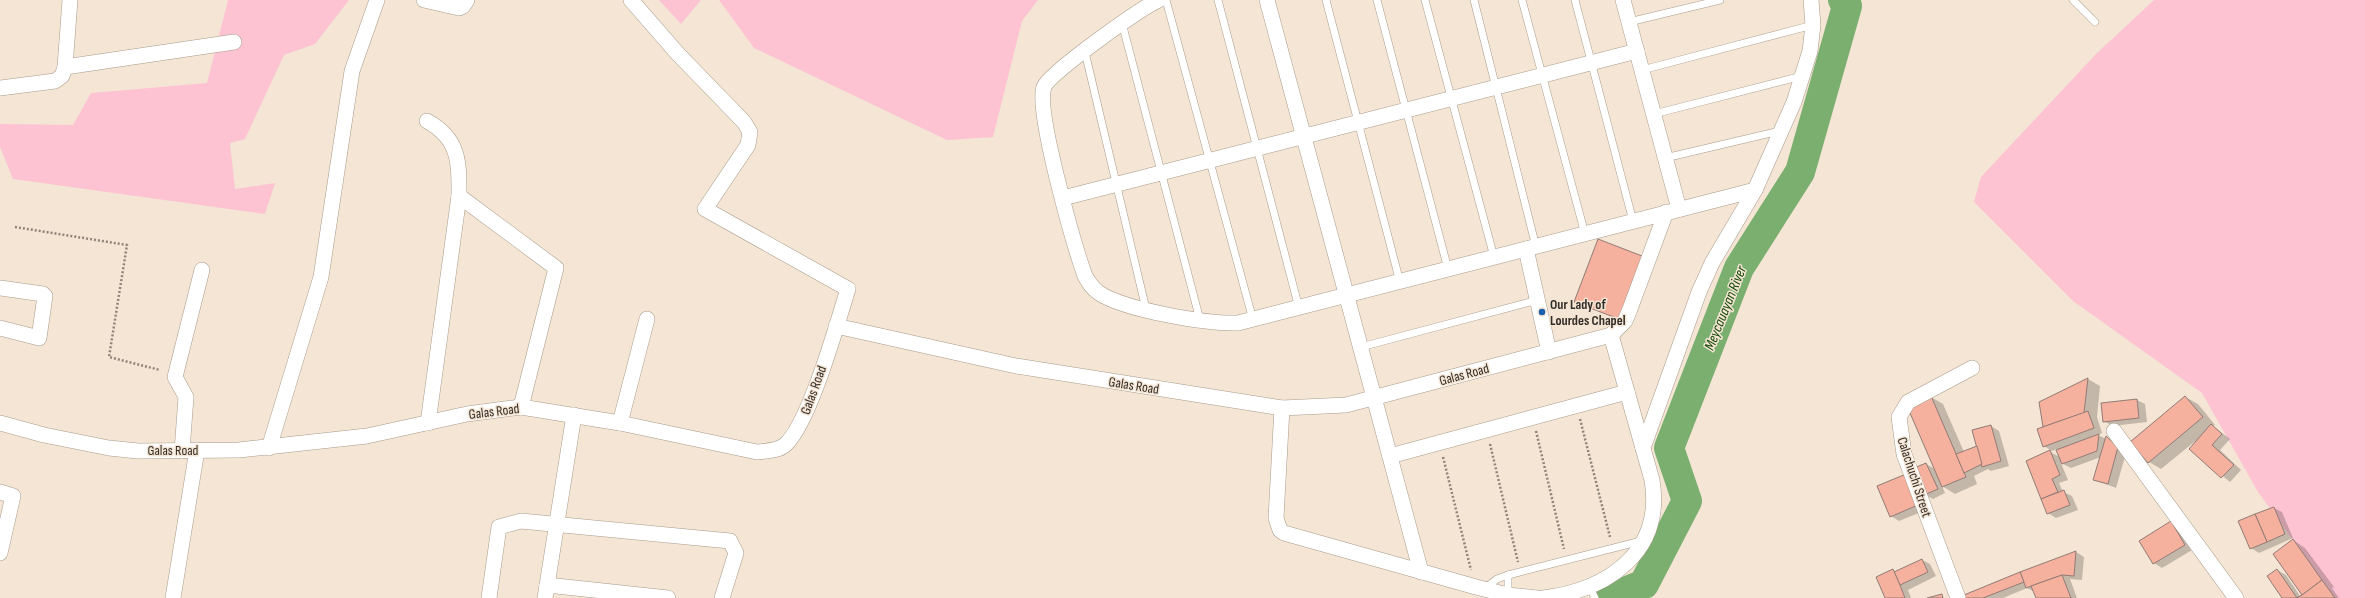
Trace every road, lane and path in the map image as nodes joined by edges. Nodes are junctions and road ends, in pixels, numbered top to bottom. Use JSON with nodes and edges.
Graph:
{"nodes":[{"id":1,"x":70,"y":0,"type":"edge"},
{"id":2,"x":377,"y":0,"type":"edge"},
{"id":3,"x":424,"y":0,"type":"edge"},
{"id":4,"x":467,"y":0,"type":"edge"},
{"id":5,"x":631,"y":0,"type":"edge"},
{"id":6,"x":1159,"y":0,"type":"edge"},
{"id":7,"x":1166,"y":0,"type":"edge"},
{"id":8,"x":1218,"y":0,"type":"edge"},
{"id":9,"x":1267,"y":0,"type":"edge"},
{"id":10,"x":1326,"y":0,"type":"edge"},
{"id":11,"x":1377,"y":0,"type":"edge"},
{"id":12,"x":1425,"y":0,"type":"edge"},
{"id":13,"x":1474,"y":0,"type":"edge"},
{"id":14,"x":1522,"y":0,"type":"edge"},
{"id":15,"x":1576,"y":0,"type":"edge"},
{"id":16,"x":1624,"y":0,"type":"edge"},
{"id":17,"x":1720,"y":0,"type":"edge"},
{"id":18,"x":1811,"y":0,"type":"edge"},
{"id":19,"x":2073,"y":0,"type":"edge"},
{"id":20,"x":1629,"y":22,"type":"junction"},
{"id":21,"x":2095,"y":22,"type":"dead end"},
{"id":22,"x":1122,"y":23,"type":"junction"},
{"id":23,"x":1813,"y":25,"type":"junction"},
{"id":24,"x":234,"y":42,"type":"dead end"},
{"id":25,"x":1637,"y":51,"type":"junction"},
{"id":26,"x":1084,"y":52,"type":"junction"},
{"id":27,"x":1592,"y":62,"type":"junction"},
{"id":28,"x":65,"y":67,"type":"junction"},
{"id":29,"x":1642,"y":70,"type":"junction"},
{"id":30,"x":1542,"y":75,"type":"junction"},
{"id":31,"x":1804,"y":75,"type":"junction"},
{"id":32,"x":1496,"y":87,"type":"junction"},
{"id":33,"x":0,"y":88,"type":"edge"},
{"id":34,"x":1452,"y":98,"type":"junction"},
{"id":35,"x":1406,"y":110,"type":"junction"},
{"id":36,"x":1654,"y":114,"type":"junction"},
{"id":37,"x":427,"y":121,"type":"dead end"},
{"id":38,"x":1358,"y":122,"type":"junction"},
{"id":39,"x":1782,"y":131,"type":"junction"},
{"id":40,"x":1304,"y":136,"type":"junction"},
{"id":41,"x":1257,"y":148,"type":"junction"},
{"id":42,"x":1665,"y":158,"type":"junction"},
{"id":43,"x":1209,"y":160,"type":"junction"},
{"id":44,"x":1161,"y":173,"type":"junction"},
{"id":45,"x":1116,"y":184,"type":"junction"},
{"id":46,"x":1755,"y":190,"type":"junction"},
{"id":47,"x":458,"y":196,"type":"junction"},
{"id":48,"x":1063,"y":198,"type":"junction"},
{"id":49,"x":1672,"y":210,"type":"junction"},
{"id":50,"x":1633,"y":221,"type":"junction"},
{"id":51,"x":15,"y":227,"type":"dead end"},
{"id":52,"x":1585,"y":234,"type":"junction"},
{"id":53,"x":1531,"y":248,"type":"junction"},
{"id":54,"x":1494,"y":257,"type":"junction"},
{"id":55,"x":1448,"y":269,"type":"junction"},
{"id":56,"x":202,"y":270,"type":"dead end"},
{"id":57,"x":1400,"y":282,"type":"junction"},
{"id":58,"x":0,"y":288,"type":"edge"},
{"id":59,"x":1347,"y":295,"type":"junction"},
{"id":60,"x":1538,"y":300,"type":"junction"},
{"id":61,"x":1299,"y":308,"type":"junction"},
{"id":62,"x":1146,"y":309,"type":"junction"},
{"id":63,"x":647,"y":319,"type":"dead end"},
{"id":64,"x":1200,"y":320,"type":"junction"},
{"id":65,"x":1253,"y":320,"type":"junction"},
{"id":66,"x":836,"y":326,"type":"junction"},
{"id":67,"x":0,"y":328,"type":"edge"},
{"id":68,"x":1611,"y":335,"type":"junction"},
{"id":69,"x":1361,"y":347,"type":"junction"},
{"id":70,"x":1549,"y":352,"type":"junction"},
{"id":71,"x":1972,"y":368,"type":"dead end"},
{"id":72,"x":176,"y":374,"type":"junction"},
{"id":73,"x":1627,"y":392,"type":"junction"},
{"id":74,"x":1374,"y":398,"type":"junction"},
{"id":75,"x":1577,"y":405,"type":"junction"},
{"id":76,"x":522,"y":407,"type":"junction"},
{"id":77,"x":1282,"y":408,"type":"junction"},
{"id":78,"x":574,"y":415,"type":"junction"},
{"id":79,"x":1532,"y":417,"type":"junction"},
{"id":80,"x":0,"y":423,"type":"edge"},
{"id":81,"x":428,"y":423,"type":"junction"},
{"id":82,"x":620,"y":423,"type":"junction"},
{"id":83,"x":1487,"y":430,"type":"junction"},
{"id":84,"x":2114,"y":431,"type":"dead end"},
{"id":85,"x":1439,"y":443,"type":"junction"},
{"id":86,"x":269,"y":448,"type":"junction"},
{"id":87,"x":1643,"y":448,"type":"junction"},
{"id":88,"x":190,"y":451,"type":"junction"},
{"id":89,"x":1390,"y":456,"type":"junction"},
{"id":90,"x":0,"y":492,"type":"edge"},
{"id":91,"x":557,"y":524,"type":"junction"},
{"id":92,"x":1645,"y":540,"type":"junction"},
{"id":93,"x":1612,"y":548,"type":"junction"},
{"id":94,"x":0,"y":553,"type":"edge"},
{"id":95,"x":1566,"y":560,"type":"junction"},
{"id":96,"x":1520,"y":571,"type":"junction"},
{"id":97,"x":1421,"y":572,"type":"junction"},
{"id":98,"x":1508,"y":575,"type":"junction"},
{"id":99,"x":1480,"y":588,"type":"junction"},
{"id":100,"x":546,"y":592,"type":"edge"},
{"id":101,"x":1592,"y":593,"type":"edge"},
{"id":102,"x":604,"y":595,"type":"edge"},
{"id":103,"x":1508,"y":595,"type":"junction"},
{"id":104,"x":173,"y":598,"type":"edge"},
{"id":105,"x":489,"y":598,"type":"edge"},
{"id":106,"x":668,"y":598,"type":"edge"},
{"id":107,"x":722,"y":598,"type":"edge"},
{"id":108,"x":1537,"y":598,"type":"edge"},
{"id":109,"x":1543,"y":598,"type":"edge"},
{"id":110,"x":1958,"y":598,"type":"edge"},
{"id":111,"x":2236,"y":598,"type":"edge"}],
"edges":[{"from":1,"to":28,"type":"street"},
{"from":2,"to":86,"type":"street"},
{"from":3,"to":4,"type":"street"},
{"from":5,"to":66,"type":"street"},
{"from":6,"to":22,"type":"street"},
{"from":7,"to":43,"type":"lane"},
{"from":8,"to":41,"type":"lane"},
{"from":9,"to":40,"type":"street"},
{"from":10,"to":38,"type":"lane"},
{"from":11,"to":35,"type":"lane"},
{"from":12,"to":34,"type":"lane"},
{"from":13,"to":32,"type":"lane"},
{"from":14,"to":30,"type":"lane"},
{"from":15,"to":27,"type":"lane"},
{"from":16,"to":20,"type":"street"},
{"from":17,"to":20,"type":"lane"},
{"from":18,"to":23,"type":"street"},
{"from":19,"to":21,"type":"lane"},
{"from":20,"to":25,"type":"street"},
{"from":22,"to":26,"type":"street"},
{"from":22,"to":44,"type":"lane"},
{"from":23,"to":29,"type":"lane"},
{"from":23,"to":31,"type":"street"},
{"from":24,"to":28,"type":"street"},
{"from":25,"to":27,"type":"street"},
{"from":25,"to":29,"type":"street"},
{"from":26,"to":45,"type":"lane"},
{"from":26,"to":48,"type":"street"},
{"from":27,"to":30,"type":"street"},
{"from":27,"to":50,"type":"lane"},
{"from":28,"to":33,"type":"street"},
{"from":29,"to":36,"type":"street"},
{"from":30,"to":32,"type":"street"},
{"from":30,"to":52,"type":"lane"},
{"from":31,"to":36,"type":"lane"},
{"from":31,"to":39,"type":"street"},
{"from":32,"to":34,"type":"street"},
{"from":32,"to":53,"type":"lane"},
{"from":34,"to":35,"type":"street"},
{"from":34,"to":54,"type":"lane"},
{"from":35,"to":38,"type":"street"},
{"from":35,"to":55,"type":"lane"},
{"from":36,"to":42,"type":"street"},
{"from":37,"to":47,"type":"street"},
{"from":38,"to":40,"type":"street"},
{"from":38,"to":57,"type":"lane"},
{"from":39,"to":42,"type":"lane"},
{"from":39,"to":46,"type":"street"},
{"from":40,"to":41,"type":"street"},
{"from":40,"to":59,"type":"street"},
{"from":41,"to":43,"type":"street"},
{"from":41,"to":61,"type":"lane"},
{"from":42,"to":49,"type":"street"},
{"from":43,"to":44,"type":"street"},
{"from":43,"to":65,"type":"lane"},
{"from":44,"to":45,"type":"street"},
{"from":44,"to":64,"type":"lane"},
{"from":45,"to":48,"type":"street"},
{"from":45,"to":62,"type":"lane"},
{"from":46,"to":49,"type":"street"},
{"from":46,"to":87,"type":"street"},
{"from":47,"to":76,"type":"street"},
{"from":47,"to":81,"type":"street"},
{"from":48,"to":62,"type":"street"},
{"from":49,"to":50,"type":"street"},
{"from":49,"to":68,"type":"street"},
{"from":50,"to":52,"type":"street"},
{"from":51,"to":72,"type":"path"},
{"from":52,"to":53,"type":"street"},
{"from":53,"to":54,"type":"street"},
{"from":53,"to":60,"type":"street"},
{"from":54,"to":55,"type":"street"},
{"from":55,"to":57,"type":"street"},
{"from":56,"to":72,"type":"street"},
{"from":57,"to":59,"type":"street"},
{"from":58,"to":67,"type":"street"},
{"from":59,"to":61,"type":"street"},
{"from":59,"to":69,"type":"street"},
{"from":60,"to":69,"type":"lane"},
{"from":60,"to":70,"type":"street"},
{"from":61,"to":65,"type":"street"},
{"from":62,"to":64,"type":"street"},
{"from":63,"to":82,"type":"street"},
{"from":64,"to":65,"type":"street"},
{"from":66,"to":77,"type":"street","name":"Galas Road"},
{"from":66,"to":82,"type":"street","name":"Galas Road"},
{"from":68,"to":70,"type":"street","name":"Galas Road"},
{"from":68,"to":73,"type":"street"},
{"from":69,"to":74,"type":"street"},
{"from":70,"to":74,"type":"street","name":"Galas Road"},
{"from":71,"to":110,"type":"street","name":"Calachuchi Street"},
{"from":72,"to":88,"type":"street"},
{"from":73,"to":75,"type":"street"},
{"from":73,"to":87,"type":"street"},
{"from":74,"to":77,"type":"street","name":"Galas Road"},
{"from":74,"to":89,"type":"street"},
{"from":75,"to":79,"type":"street"},
{"from":75,"to":93,"type":"path"},
{"from":76,"to":78,"type":"street","name":"Galas Road"},
{"from":76,"to":81,"type":"street","name":"Galas Road"},
{"from":77,"to":97,"type":"street"},
{"from":78,"to":82,"type":"street","name":"Galas Road"},
{"from":78,"to":91,"type":"street"},
{"from":79,"to":83,"type":"street"},
{"from":79,"to":95,"type":"path"},
{"from":80,"to":88,"type":"street","name":"Galas Road"},
{"from":81,"to":86,"type":"street","name":"Galas Road"},
{"from":83,"to":85,"type":"street"},
{"from":83,"to":96,"type":"path"},
{"from":84,"to":111,"type":"street"},
{"from":85,"to":89,"type":"street"},
{"from":85,"to":99,"type":"path"},
{"from":86,"to":88,"type":"street","name":"Galas Road"},
{"from":87,"to":92,"type":"street"},
{"from":88,"to":104,"type":"street"},
{"from":89,"to":97,"type":"street"},
{"from":90,"to":94,"type":"street"},
{"from":91,"to":100,"type":"street"},
{"from":91,"to":105,"type":"street"},
{"from":91,"to":107,"type":"street"},
{"from":92,"to":93,"type":"lane"},
{"from":92,"to":101,"type":"street"},
{"from":93,"to":95,"type":"lane"},
{"from":95,"to":96,"type":"lane"},
{"from":96,"to":98,"type":"lane"},
{"from":97,"to":99,"type":"street"},
{"from":98,"to":99,"type":"lane"},
{"from":98,"to":103,"type":"lane"},
{"from":99,"to":103,"type":"street"},
{"from":100,"to":102,"type":"street"},
{"from":101,"to":109,"type":"street"},
{"from":102,"to":106,"type":"street"},
{"from":103,"to":108,"type":"street"}]}
